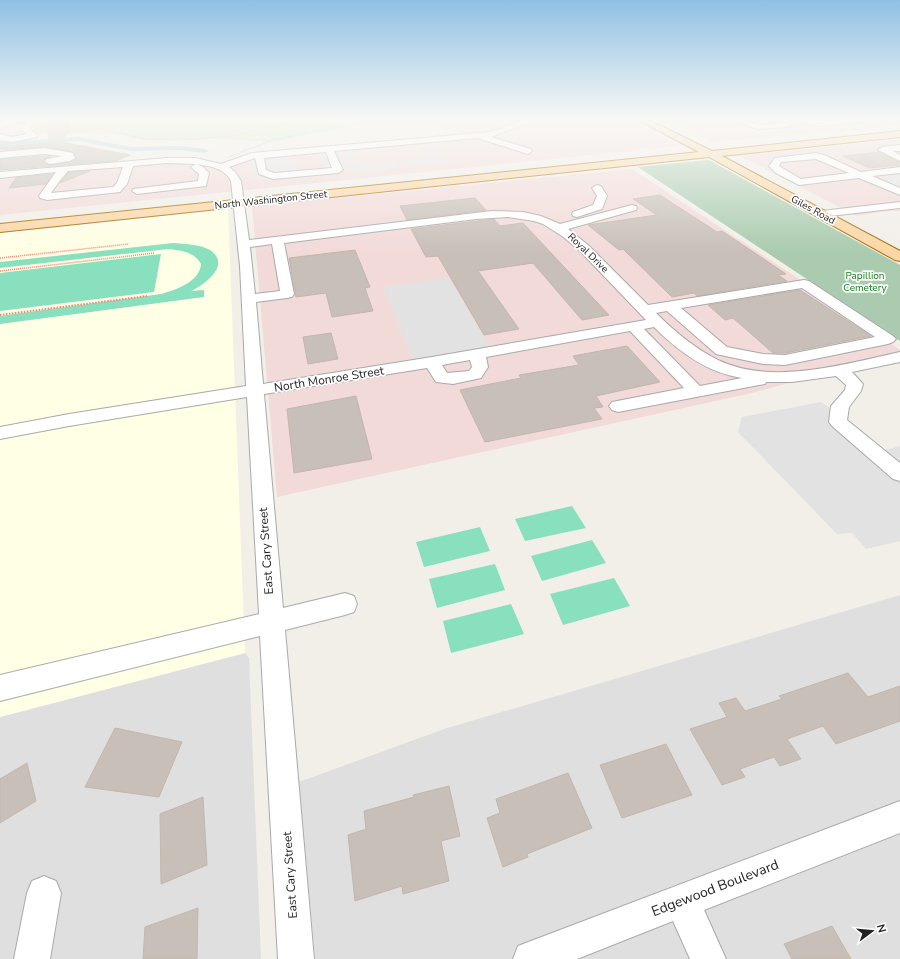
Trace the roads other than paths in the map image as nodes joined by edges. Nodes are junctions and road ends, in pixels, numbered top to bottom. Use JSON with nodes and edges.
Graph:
{"nodes":[{"id":1,"x":130,"y":163,"type":"edge"},
{"id":2,"x":21,"y":164,"type":"edge"},
{"id":3,"x":122,"y":164,"type":"edge"},
{"id":4,"x":193,"y":164,"type":"edge"},
{"id":5,"x":230,"y":164,"type":"edge"},
{"id":6,"x":260,"y":164,"type":"edge"},
{"id":7,"x":286,"y":164,"type":"joint"},
{"id":8,"x":335,"y":164,"type":"edge"},
{"id":9,"x":588,"y":164,"type":"edge"},
{"id":10,"x":733,"y":164,"type":"edge"},
{"id":11,"x":737,"y":164,"type":"edge"},
{"id":12,"x":775,"y":164,"type":"edge"},
{"id":13,"x":834,"y":164,"type":"edge"},
{"id":14,"x":7,"y":165,"type":"dead end"},
{"id":15,"x":201,"y":165,"type":"junction"},
{"id":16,"x":221,"y":167,"type":"junction"},
{"id":17,"x":66,"y":169,"type":"junction"},
{"id":18,"x":146,"y":170,"type":"dead end"},
{"id":19,"x":900,"y":170,"type":"edge"},
{"id":20,"x":0,"y":175,"type":"edge"},
{"id":21,"x":860,"y":175,"type":"junction"},
{"id":22,"x":900,"y":178,"type":"edge"},
{"id":23,"x":900,"y":186,"type":"edge"},
{"id":24,"x":597,"y":188,"type":"dead end"},
{"id":25,"x":137,"y":191,"type":"dead end"},
{"id":26,"x":900,"y":192,"type":"edge"},
{"id":27,"x":238,"y":200,"type":"junction"},
{"id":28,"x":900,"y":205,"type":"edge"},
{"id":29,"x":632,"y":208,"type":"dead end"},
{"id":30,"x":836,"y":212,"type":"junction"},
{"id":31,"x":820,"y":214,"type":"junction"},
{"id":32,"x":0,"y":221,"type":"edge"},
{"id":33,"x":555,"y":225,"type":"junction"},
{"id":34,"x":0,"y":228,"type":"edge"},
{"id":35,"x":243,"y":244,"type":"junction"},
{"id":36,"x":278,"y":246,"type":"junction"},
{"id":37,"x":900,"y":246,"type":"edge"},
{"id":38,"x":294,"y":250,"type":"dead end"},
{"id":39,"x":900,"y":258,"type":"edge"},
{"id":40,"x":248,"y":299,"type":"junction"},
{"id":41,"x":670,"y":306,"type":"junction"},
{"id":42,"x":646,"y":310,"type":"junction"},
{"id":43,"x":658,"y":322,"type":"junction"},
{"id":44,"x":696,"y":329,"type":"junction"},
{"id":45,"x":637,"y":331,"type":"junction"},
{"id":46,"x":671,"y":334,"type":"junction"},
{"id":47,"x":894,"y":343,"type":"edge"},
{"id":48,"x":722,"y":352,"type":"junction"},
{"id":49,"x":477,"y":354,"type":"junction"},
{"id":50,"x":900,"y":357,"type":"edge"},
{"id":51,"x":704,"y":359,"type":"junction"},
{"id":52,"x":785,"y":360,"type":"junction"},
{"id":53,"x":432,"y":362,"type":"junction"},
{"id":54,"x":839,"y":370,"type":"junction"},
{"id":55,"x":762,"y":377,"type":"junction"},
{"id":56,"x":802,"y":377,"type":"junction"},
{"id":57,"x":254,"y":391,"type":"junction"},
{"id":58,"x":697,"y":392,"type":"junction"},
{"id":59,"x":618,"y":406,"type":"dead end"},
{"id":60,"x":0,"y":433,"type":"edge"},
{"id":61,"x":900,"y":474,"type":"edge"},
{"id":62,"x":345,"y":604,"type":"dead end"},
{"id":63,"x":271,"y":622,"type":"junction"},
{"id":64,"x":0,"y":688,"type":"edge"},
{"id":65,"x":900,"y":818,"type":"edge"},
{"id":66,"x":44,"y":893,"type":"dead end"},
{"id":67,"x":682,"y":901,"type":"junction"},
{"id":68,"x":32,"y":959,"type":"edge"},
{"id":69,"x":296,"y":959,"type":"edge"},
{"id":70,"x":530,"y":959,"type":"edge"},
{"id":71,"x":708,"y":959,"type":"edge"}],
"edges":[{"from":1,"to":17,"type":"street"},
{"from":2,"to":14,"type":"street"},
{"from":3,"to":17,"type":"street"},
{"from":4,"to":15,"type":"street"},
{"from":5,"to":16,"type":"street"},
{"from":6,"to":7,"type":"street"},
{"from":7,"to":8,"type":"street"},
{"from":9,"to":27,"type":"main road","name":"North Washington Street"},
{"from":10,"to":31,"type":"main road","name":"Giles Road"},
{"from":11,"to":30,"type":"main road","name":"Giles Road"},
{"from":12,"to":21,"type":"street"},
{"from":13,"to":21,"type":"street"},
{"from":15,"to":16,"type":"street"},
{"from":15,"to":18,"type":"street"},
{"from":15,"to":25,"type":"street"},
{"from":16,"to":27,"type":"street","name":"East Cary Street"},
{"from":17,"to":20,"type":"street"},
{"from":19,"to":21,"type":"street"},
{"from":21,"to":26,"type":"street"},
{"from":22,"to":23,"type":"street"},
{"from":24,"to":33,"type":"street"},
{"from":27,"to":32,"type":"main road","name":"North Washington Street"},
{"from":27,"to":34,"type":"main road","name":"North Washington Street"},
{"from":27,"to":35,"type":"street","name":"East Cary Street"},
{"from":28,"to":30,"type":"street"},
{"from":29,"to":33,"type":"street"},
{"from":30,"to":31,"type":"street"},
{"from":30,"to":37,"type":"main road","name":"Giles Road"},
{"from":31,"to":39,"type":"main road","name":"Giles Road"},
{"from":33,"to":36,"type":"street"},
{"from":33,"to":42,"type":"street","name":"Royal Drive"},
{"from":35,"to":36,"type":"street"},
{"from":35,"to":40,"type":"street","name":"East Cary Street"},
{"from":36,"to":38,"type":"street"},
{"from":36,"to":40,"type":"street"},
{"from":40,"to":57,"type":"street","name":"East Cary Street"},
{"from":41,"to":42,"type":"street"},
{"from":41,"to":44,"type":"street"},
{"from":41,"to":47,"type":"street"},
{"from":42,"to":43,"type":"street","name":"Royal Drive"},
{"from":43,"to":45,"type":"street","name":"North Monroe Street"},
{"from":43,"to":46,"type":"street","name":"Royal Drive"},
{"from":44,"to":46,"type":"street"},
{"from":44,"to":48,"type":"street"},
{"from":45,"to":49,"type":"street","name":"North Monroe Street"},
{"from":45,"to":58,"type":"street"},
{"from":46,"to":51,"type":"street","name":"Royal Drive"},
{"from":47,"to":52,"type":"street"},
{"from":48,"to":51,"type":"street"},
{"from":48,"to":52,"type":"street"},
{"from":49,"to":53,"type":"street","name":"North Monroe Street"},
{"from":49,"to":53,"type":"street"},
{"from":50,"to":54,"type":"street","name":"Royal Drive"},
{"from":51,"to":55,"type":"street","name":"Royal Drive"},
{"from":52,"to":56,"type":"street"},
{"from":53,"to":57,"type":"street","name":"North Monroe Street"},
{"from":54,"to":56,"type":"street","name":"Royal Drive"},
{"from":54,"to":61,"type":"street"},
{"from":55,"to":56,"type":"street","name":"Royal Drive"},
{"from":55,"to":58,"type":"street"},
{"from":57,"to":60,"type":"street","name":"North Monroe Street"},
{"from":57,"to":63,"type":"street","name":"East Cary Street"},
{"from":58,"to":59,"type":"street"},
{"from":62,"to":63,"type":"street"},
{"from":63,"to":64,"type":"street"},
{"from":63,"to":69,"type":"street","name":"East Cary Street"},
{"from":65,"to":67,"type":"street","name":"Edgewood Boulevard"},
{"from":66,"to":68,"type":"street"},
{"from":67,"to":70,"type":"street","name":"Edgewood Boulevard"},
{"from":67,"to":71,"type":"street"}]}
